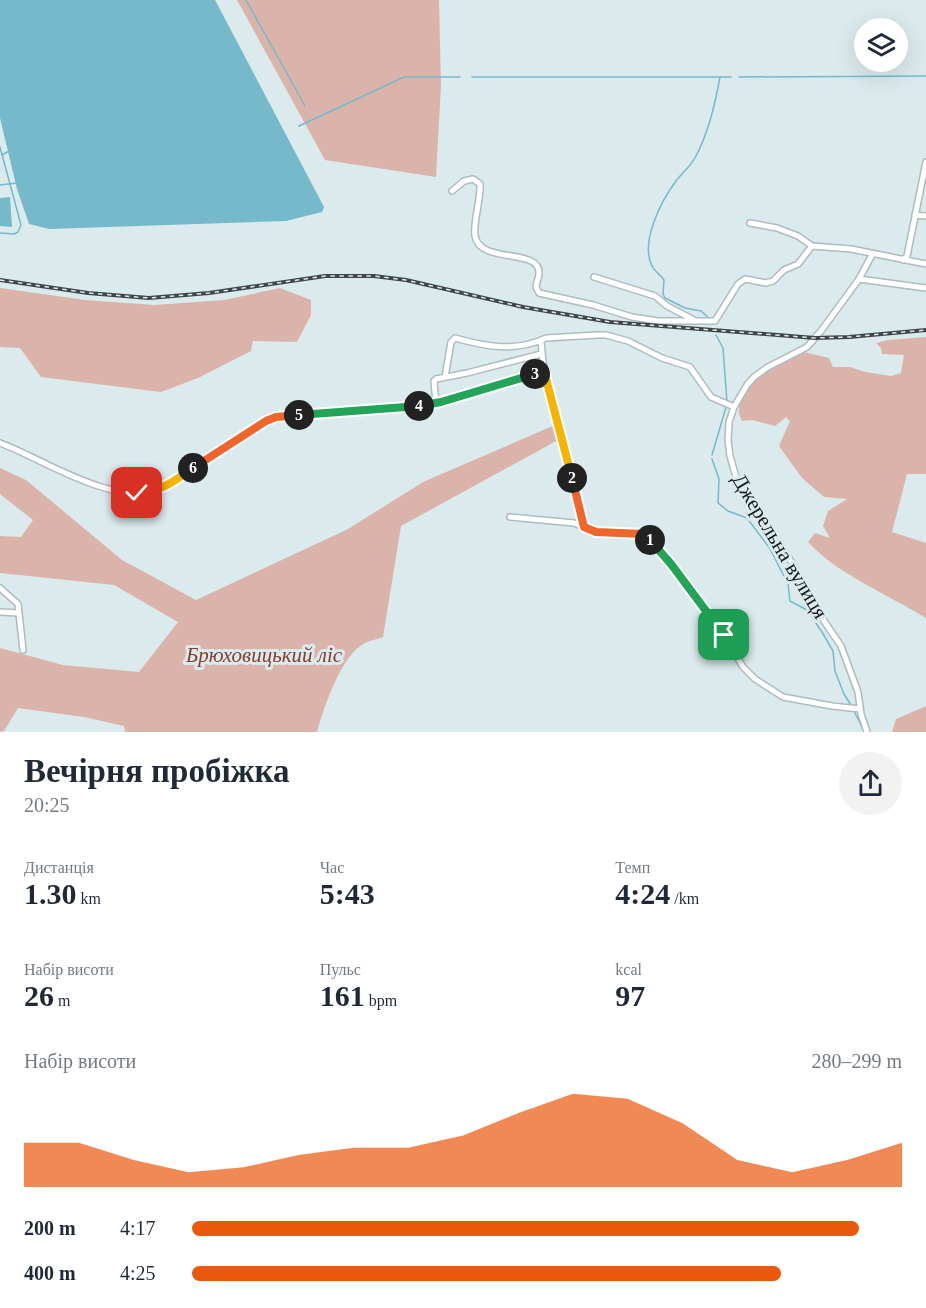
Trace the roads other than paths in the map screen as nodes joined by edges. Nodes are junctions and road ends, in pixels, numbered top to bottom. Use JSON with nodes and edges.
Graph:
{"nodes":[{"id":1,"x":926,"y":162,"type":"edge"},
{"id":2,"x":452,"y":191,"type":"dead end"},
{"id":3,"x":915,"y":215,"type":"junction"},
{"id":4,"x":926,"y":216,"type":"edge"},
{"id":5,"x":750,"y":223,"type":"dead end"},
{"id":6,"x":812,"y":246,"type":"junction"},
{"id":7,"x":872,"y":255,"type":"junction"},
{"id":8,"x":903,"y":260,"type":"junction"},
{"id":9,"x":926,"y":264,"type":"edge"},
{"id":10,"x":594,"y":277,"type":"dead end"},
{"id":11,"x":859,"y":279,"type":"junction"},
{"id":12,"x":926,"y":288,"type":"edge"},
{"id":13,"x":694,"y":320,"type":"junction"},
{"id":14,"x":541,"y":342,"type":"junction"},
{"id":15,"x":541,"y":354,"type":"junction"},
{"id":16,"x":544,"y":371,"type":"junction"},
{"id":17,"x":445,"y":377,"type":"junction"},
{"id":18,"x":436,"y":403,"type":"junction"},
{"id":19,"x":732,"y":406,"type":"junction"},
{"id":20,"x":0,"y":443,"type":"edge"},
{"id":21,"x":510,"y":517,"type":"dead end"},
{"id":22,"x":584,"y":527,"type":"junction"},
{"id":23,"x":0,"y":588,"type":"edge"},
{"id":24,"x":0,"y":612,"type":"edge"},
{"id":25,"x":18,"y":613,"type":"junction"},
{"id":26,"x":23,"y":650,"type":"dead end"},
{"id":27,"x":859,"y":709,"type":"junction"},
{"id":28,"x":867,"y":732,"type":"edge"}],
"edges":[{"from":1,"to":3,"type":"street"},
{"from":2,"to":13,"type":"street"},
{"from":3,"to":4,"type":"street"},
{"from":3,"to":8,"type":"street"},
{"from":5,"to":6,"type":"street"},
{"from":6,"to":7,"type":"street"},
{"from":6,"to":13,"type":"street"},
{"from":7,"to":8,"type":"street"},
{"from":7,"to":11,"type":"street","name":"Джерельна вулиця"},
{"from":8,"to":9,"type":"street"},
{"from":10,"to":13,"type":"street"},
{"from":11,"to":12,"type":"street"},
{"from":11,"to":19,"type":"street","name":"Джерельна вулиця"},
{"from":14,"to":15,"type":"street"},
{"from":14,"to":17,"type":"street"},
{"from":14,"to":19,"type":"street"},
{"from":15,"to":16,"type":"street"},
{"from":15,"to":17,"type":"street"},
{"from":16,"to":18,"type":"street"},
{"from":16,"to":22,"type":"street"},
{"from":17,"to":18,"type":"street"},
{"from":18,"to":20,"type":"street"},
{"from":19,"to":27,"type":"street","name":"Джерельна вулиця"},
{"from":21,"to":22,"type":"street"},
{"from":22,"to":27,"type":"street"},
{"from":23,"to":25,"type":"street"},
{"from":24,"to":25,"type":"street"},
{"from":25,"to":26,"type":"street"},
{"from":27,"to":28,"type":"street","name":"Джерельна вулиця"}]}
